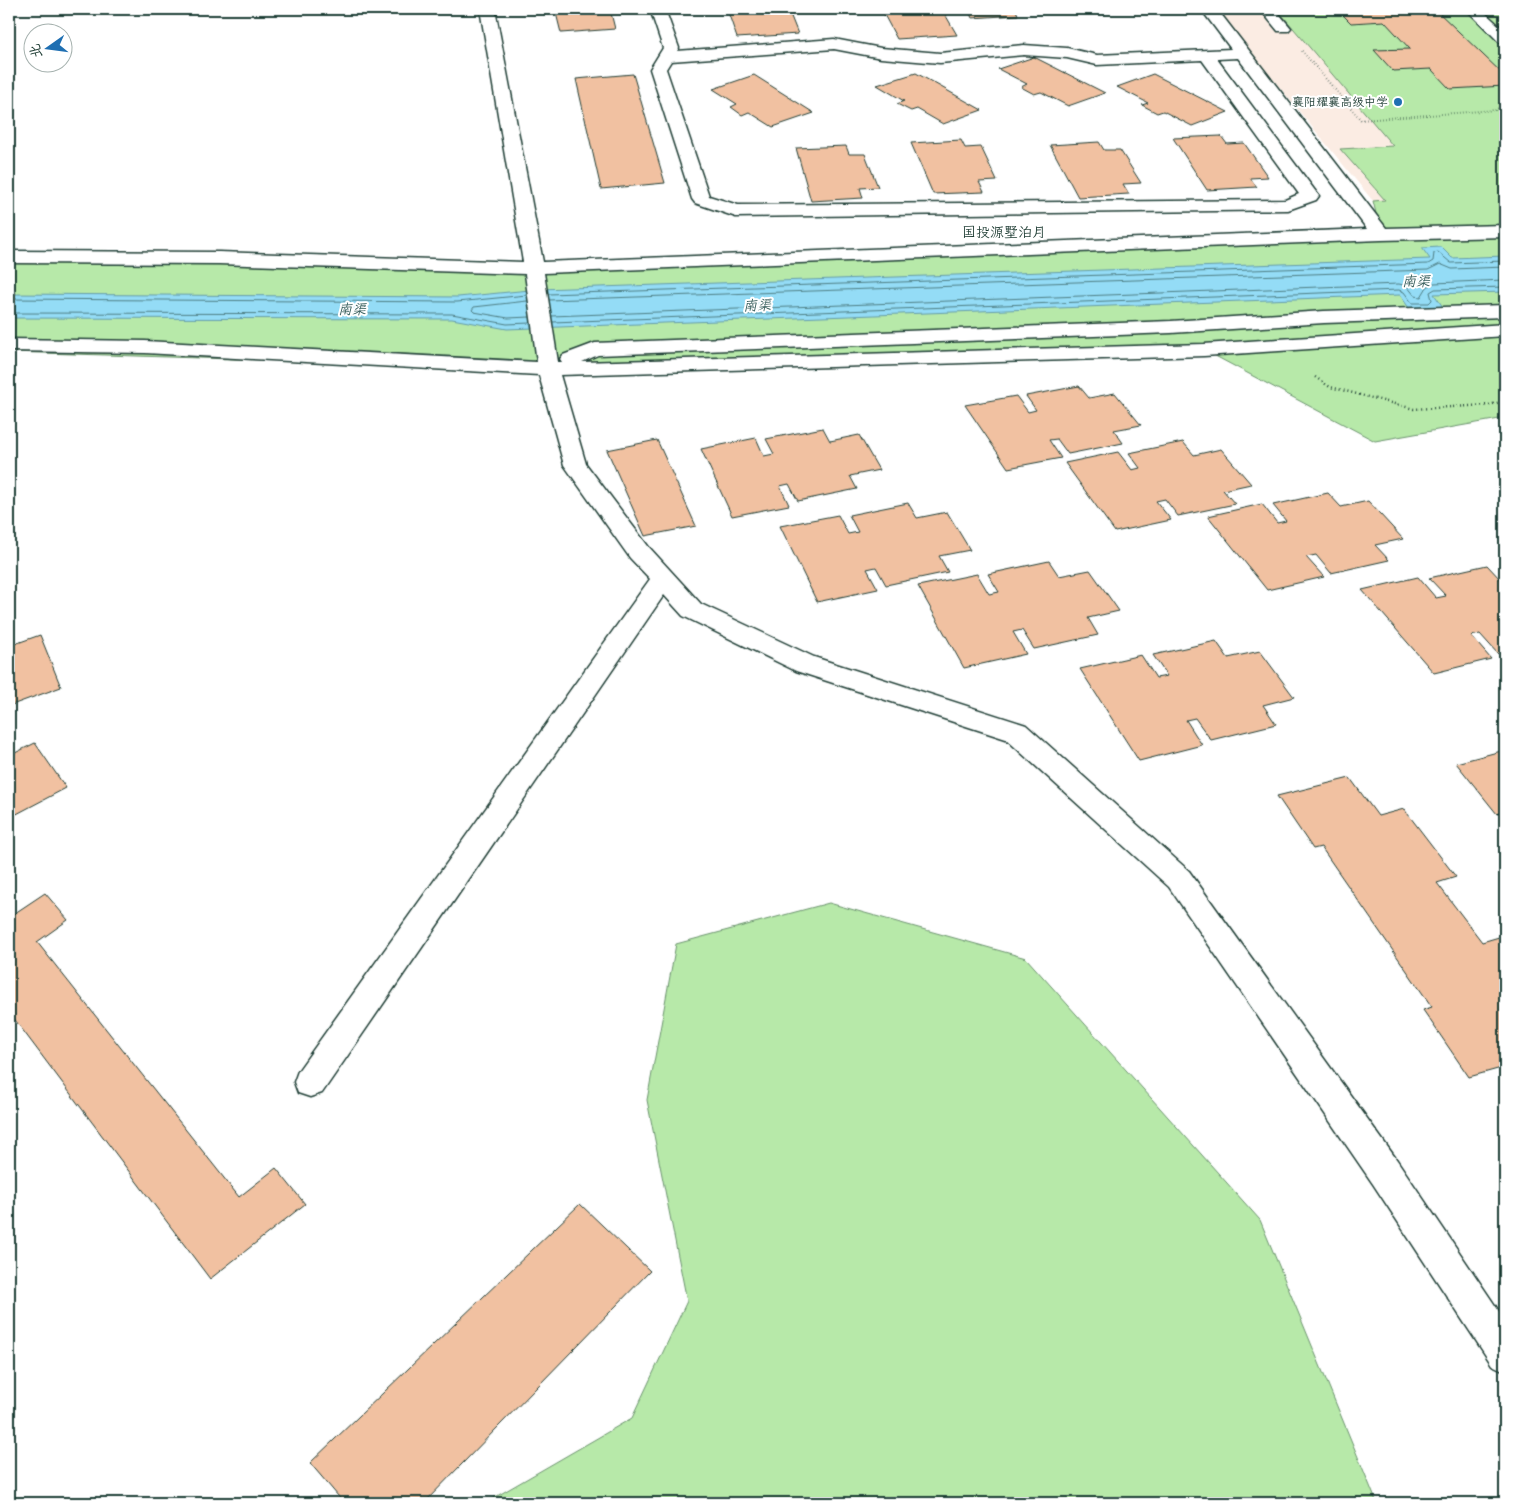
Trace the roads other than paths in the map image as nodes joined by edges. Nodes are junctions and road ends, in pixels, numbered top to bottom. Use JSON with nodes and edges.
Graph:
{"nodes":[{"id":1,"x":487,"y":9,"type":"edge"},
{"id":2,"x":657,"y":9,"type":"edge"},
{"id":3,"x":1209,"y":9,"type":"edge"},
{"id":4,"x":1267,"y":9,"type":"edge"},
{"id":5,"x":1473,"y":9,"type":"edge"},
{"id":6,"x":1283,"y":28,"type":"road end"},
{"id":7,"x":1505,"y":39,"type":"edge"},
{"id":8,"x":1242,"y":53,"type":"junction"},
{"id":9,"x":1206,"y":55,"type":"junction"},
{"id":10,"x":665,"y":57,"type":"junction"},
{"id":11,"x":1505,"y":232,"type":"edge"},
{"id":12,"x":1381,"y":234,"type":"junction"},
{"id":13,"x":9,"y":257,"type":"edge"},
{"id":14,"x":534,"y":268,"type":"junction"},
{"id":15,"x":1505,"y":311,"type":"edge"},
{"id":16,"x":1505,"y":330,"type":"edge"},
{"id":17,"x":9,"y":345,"type":"edge"},
{"id":18,"x":548,"y":369,"type":"junction"},
{"id":19,"x":662,"y":578,"type":"junction"},
{"id":20,"x":310,"y":1082,"type":"dead end"},
{"id":21,"x":1505,"y":1352,"type":"edge"}],
"edges":[{"from":1,"to":14,"type":"street"},
{"from":2,"to":10,"type":"street"},
{"from":3,"to":8,"type":"street"},
{"from":4,"to":6,"type":"street"},
{"from":5,"to":7,"type":"street"},
{"from":8,"to":9,"type":"street"},
{"from":8,"to":12,"type":"street"},
{"from":9,"to":10,"type":"street"},
{"from":9,"to":10,"type":"street"},
{"from":11,"to":12,"type":"street"},
{"from":12,"to":14,"type":"street"},
{"from":13,"to":14,"type":"street"},
{"from":14,"to":18,"type":"street"},
{"from":15,"to":18,"type":"street"},
{"from":16,"to":18,"type":"street"},
{"from":17,"to":18,"type":"street"},
{"from":18,"to":19,"type":"street"},
{"from":19,"to":20,"type":"street"},
{"from":19,"to":21,"type":"street"}]}
